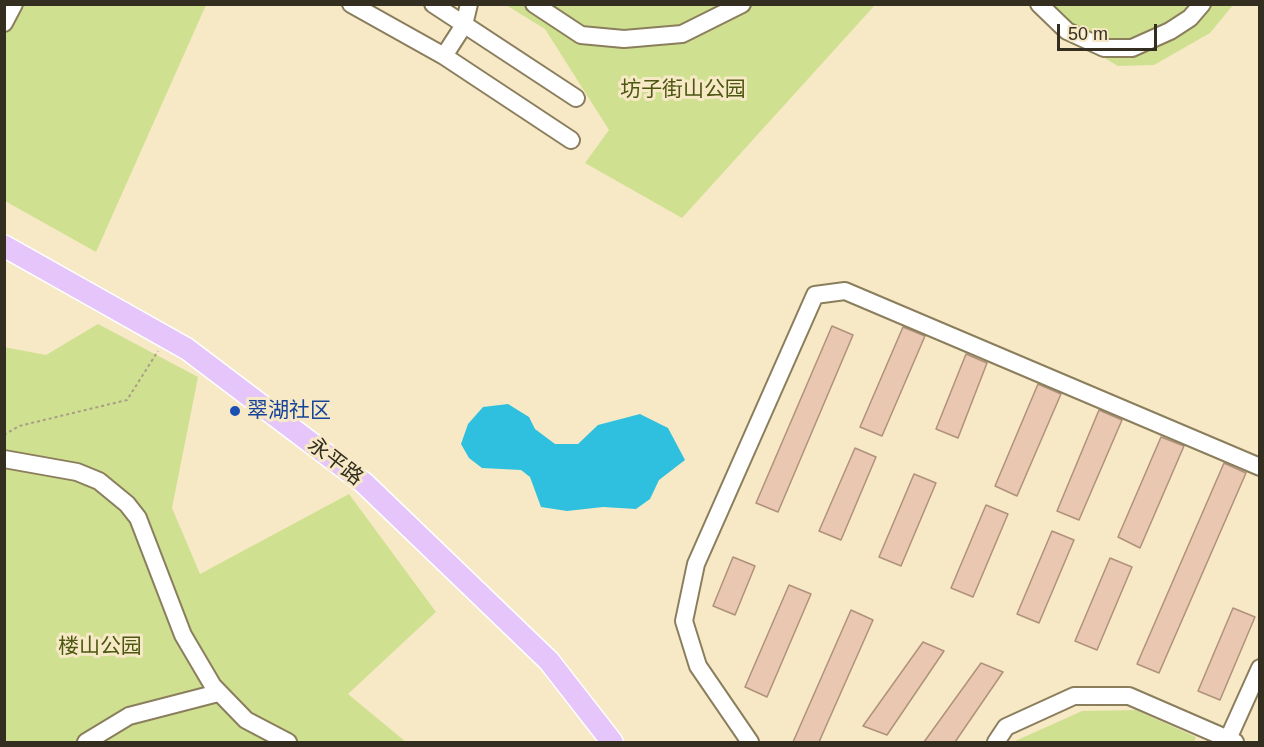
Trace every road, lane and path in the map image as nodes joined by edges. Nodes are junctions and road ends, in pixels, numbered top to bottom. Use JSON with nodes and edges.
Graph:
{"nodes":[{"id":1,"x":14,"y":4,"type":"edge"},
{"id":2,"x":351,"y":4,"type":"edge"},
{"id":3,"x":433,"y":4,"type":"edge"},
{"id":4,"x":469,"y":4,"type":"edge"},
{"id":5,"x":534,"y":4,"type":"edge"},
{"id":6,"x":1040,"y":4,"type":"edge"},
{"id":7,"x":1202,"y":4,"type":"edge"},
{"id":8,"x":738,"y":5,"type":"edge"},
{"id":9,"x":4,"y":23,"type":"edge"},
{"id":10,"x":464,"y":25,"type":"junction"},
{"id":11,"x":444,"y":56,"type":"junction"},
{"id":12,"x":576,"y":98,"type":"dead end"},
{"id":13,"x":571,"y":140,"type":"dead end"},
{"id":14,"x":4,"y":246,"type":"edge"},
{"id":15,"x":4,"y":259,"type":"edge"},
{"id":16,"x":161,"y":346,"type":"junction"},
{"id":17,"x":4,"y":435,"type":"edge"},
{"id":18,"x":4,"y":459,"type":"edge"},
{"id":19,"x":1260,"y":467,"type":"edge"},
{"id":20,"x":1260,"y":669,"type":"edge"},
{"id":21,"x":218,"y":693,"type":"junction"},
{"id":22,"x":1232,"y":741,"type":"edge"},
{"id":23,"x":86,"y":742,"type":"edge"},
{"id":24,"x":288,"y":742,"type":"edge"},
{"id":25,"x":597,"y":742,"type":"edge"},
{"id":26,"x":612,"y":742,"type":"edge"},
{"id":27,"x":750,"y":742,"type":"edge"},
{"id":28,"x":996,"y":742,"type":"edge"}],
"edges":[{"from":1,"to":9,"type":"street"},
{"from":2,"to":11,"type":"street"},
{"from":3,"to":10,"type":"street"},
{"from":4,"to":10,"type":"street"},
{"from":5,"to":8,"type":"street"},
{"from":6,"to":7,"type":"street"},
{"from":10,"to":11,"type":"street"},
{"from":10,"to":12,"type":"street"},
{"from":11,"to":13,"type":"street"},
{"from":14,"to":26,"type":"main road","name":"永平路"},
{"from":15,"to":16,"type":"main road","name":"永平路"},
{"from":16,"to":17,"type":"path"},
{"from":16,"to":25,"type":"main road","name":"永平路"},
{"from":18,"to":21,"type":"street"},
{"from":19,"to":27,"type":"street"},
{"from":20,"to":22,"type":"street"},
{"from":21,"to":23,"type":"street"},
{"from":21,"to":24,"type":"street"},
{"from":22,"to":28,"type":"street"}]}
